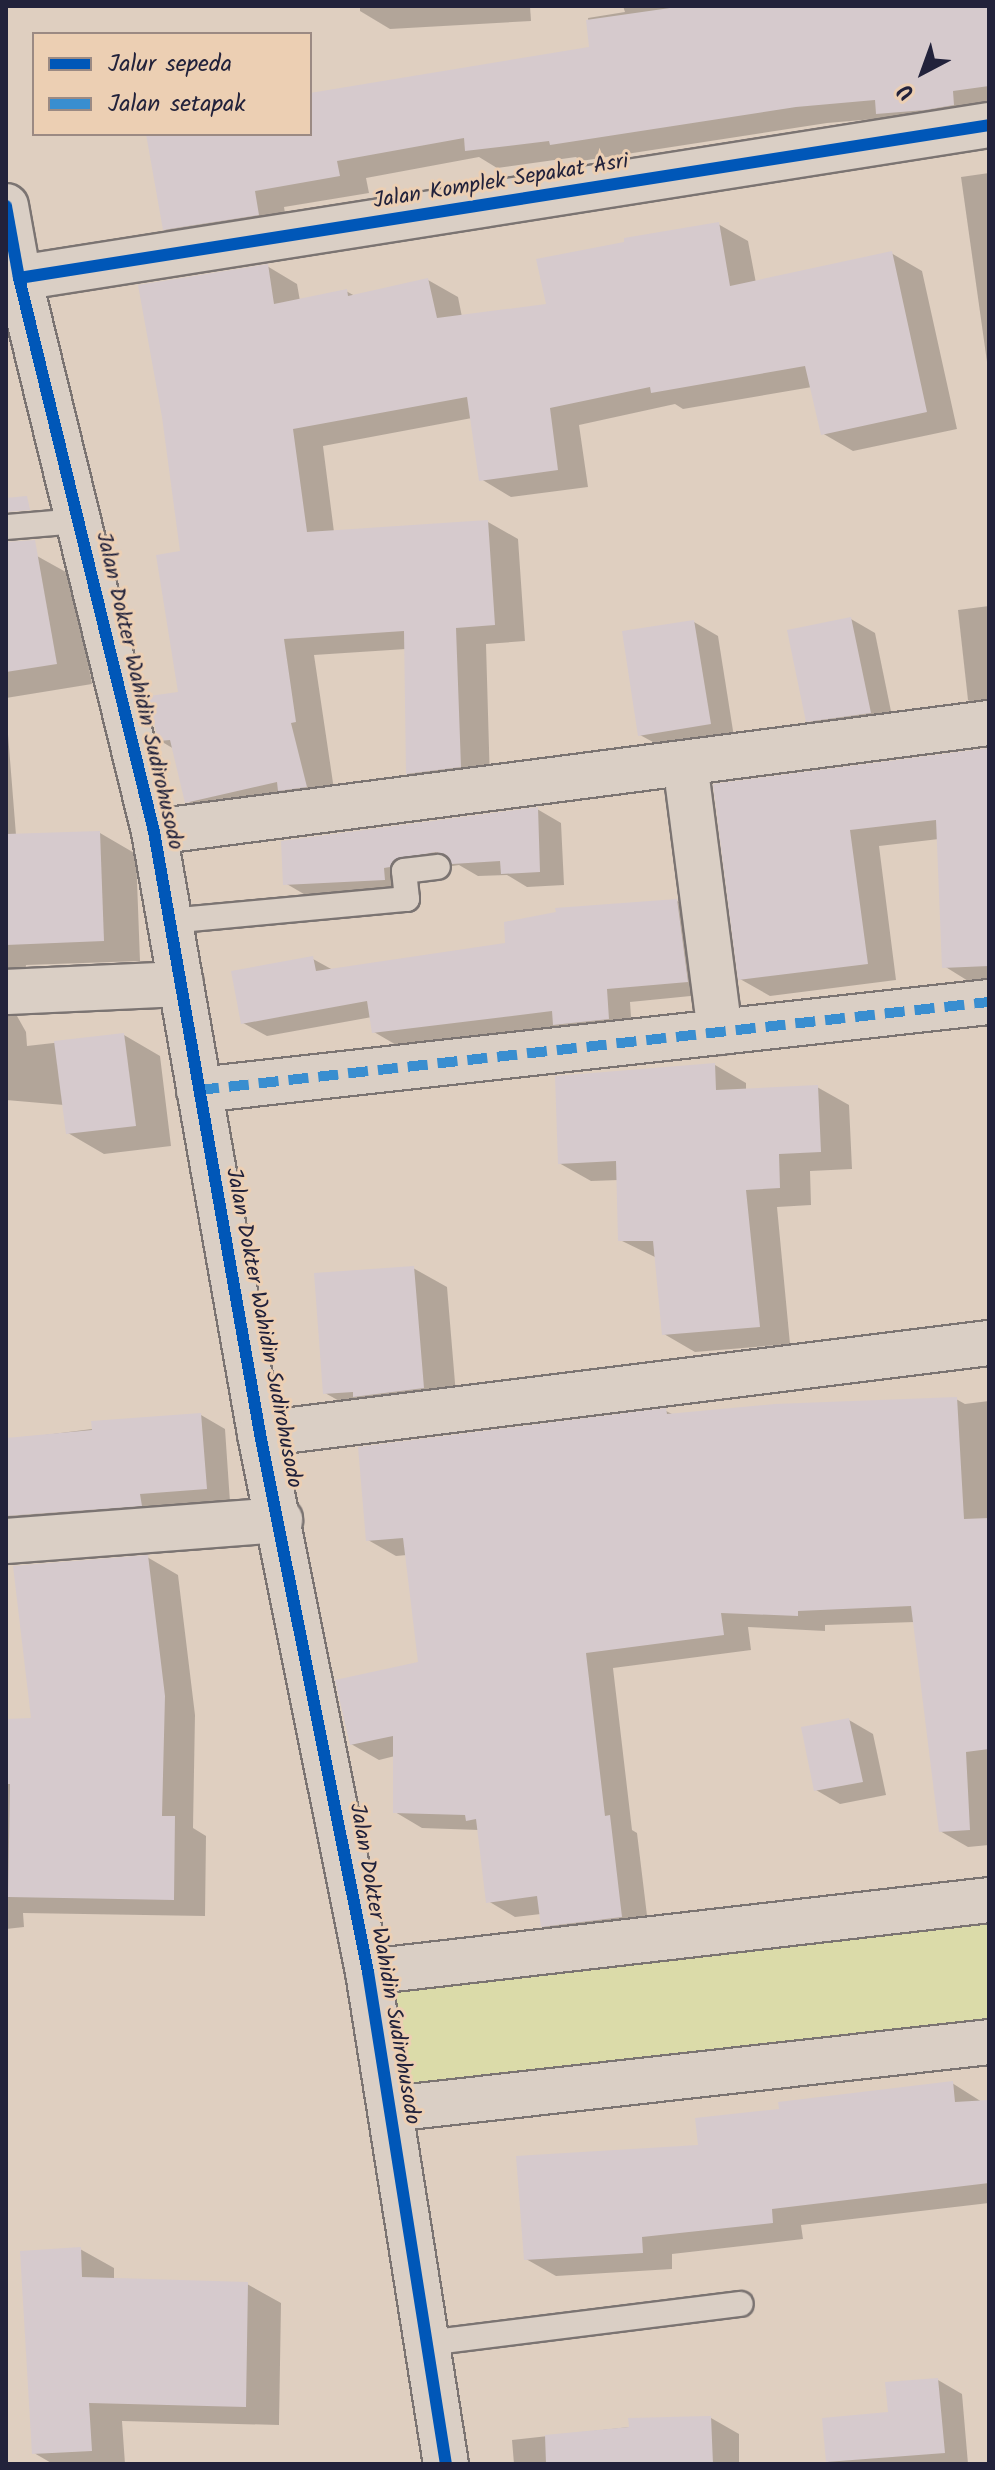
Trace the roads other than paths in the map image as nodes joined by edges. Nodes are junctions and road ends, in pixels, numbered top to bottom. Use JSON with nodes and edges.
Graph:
{"nodes":[{"id":1,"x":989,"y":125,"type":"edge"},
{"id":2,"x":6,"y":206,"type":"edge"},
{"id":3,"x":19,"y":278,"type":"junction"},
{"id":4,"x":78,"y":521,"type":"junction"},
{"id":5,"x":6,"y":527,"type":"edge"},
{"id":6,"x":989,"y":723,"type":"edge"},
{"id":7,"x":688,"y":786,"type":"dead end"},
{"id":8,"x":154,"y":832,"type":"junction"},
{"id":9,"x":438,"y":867,"type":"dead end"},
{"id":10,"x":169,"y":921,"type":"junction"},
{"id":11,"x":181,"y":984,"type":"junction"},
{"id":12,"x":6,"y":992,"type":"edge"},
{"id":13,"x":989,"y":1002,"type":"edge"},
{"id":14,"x":720,"y":1032,"type":"junction"},
{"id":15,"x":199,"y":1090,"type":"junction"},
{"id":16,"x":988,"y":1343,"type":"edge"},
{"id":17,"x":989,"y":1352,"type":"edge"},
{"id":18,"x":260,"y":1434,"type":"junction"},
{"id":19,"x":280,"y":1520,"type":"junction"},
{"id":20,"x":6,"y":1541,"type":"edge"},
{"id":21,"x":989,"y":1900,"type":"edge"},
{"id":22,"x":368,"y":1972,"type":"junction"},
{"id":23,"x":989,"y":2042,"type":"edge"},
{"id":24,"x":391,"y":2109,"type":"junction"},
{"id":25,"x":741,"y":2304,"type":"dead end"},
{"id":26,"x":427,"y":2343,"type":"junction"},
{"id":27,"x":446,"y":2464,"type":"edge"}],
"edges":[{"from":1,"to":3,"type":"street","name":"Jalan Komplek Sepakat Asri"},
{"from":2,"to":3,"type":"street","name":"Jalan Dokter Wahidin Sudirohusodo"},
{"from":3,"to":4,"type":"street","name":"Jalan Dokter Wahidin Sudirohusodo"},
{"from":4,"to":5,"type":"lane"},
{"from":4,"to":8,"type":"street","name":"Jalan Dokter Wahidin Sudirohusodo"},
{"from":6,"to":8,"type":"street"},
{"from":7,"to":14,"type":"street"},
{"from":8,"to":10,"type":"street","name":"Jalan Dokter Wahidin Sudirohusodo"},
{"from":9,"to":10,"type":"lane"},
{"from":10,"to":11,"type":"street","name":"Jalan Dokter Wahidin Sudirohusodo"},
{"from":11,"to":12,"type":"street"},
{"from":11,"to":15,"type":"street","name":"Jalan Dokter Wahidin Sudirohusodo"},
{"from":13,"to":14,"type":"street"},
{"from":14,"to":15,"type":"street"},
{"from":15,"to":18,"type":"street","name":"Jalan Dokter Wahidin Sudirohusodo"},
{"from":16,"to":17,"type":"street"},
{"from":16,"to":18,"type":"street"},
{"from":18,"to":19,"type":"street","name":"Jalan Dokter Wahidin Sudirohusodo"},
{"from":19,"to":20,"type":"street"},
{"from":19,"to":22,"type":"street","name":"Jalan Dokter Wahidin Sudirohusodo"},
{"from":21,"to":22,"type":"street"},
{"from":22,"to":24,"type":"street","name":"Jalan Dokter Wahidin Sudirohusodo"},
{"from":23,"to":24,"type":"street"},
{"from":24,"to":26,"type":"street","name":"Jalan Dokter Wahidin Sudirohusodo"},
{"from":25,"to":26,"type":"lane"},
{"from":26,"to":27,"type":"street","name":"Jalan Dokter Wahidin Sudirohusodo"}]}
